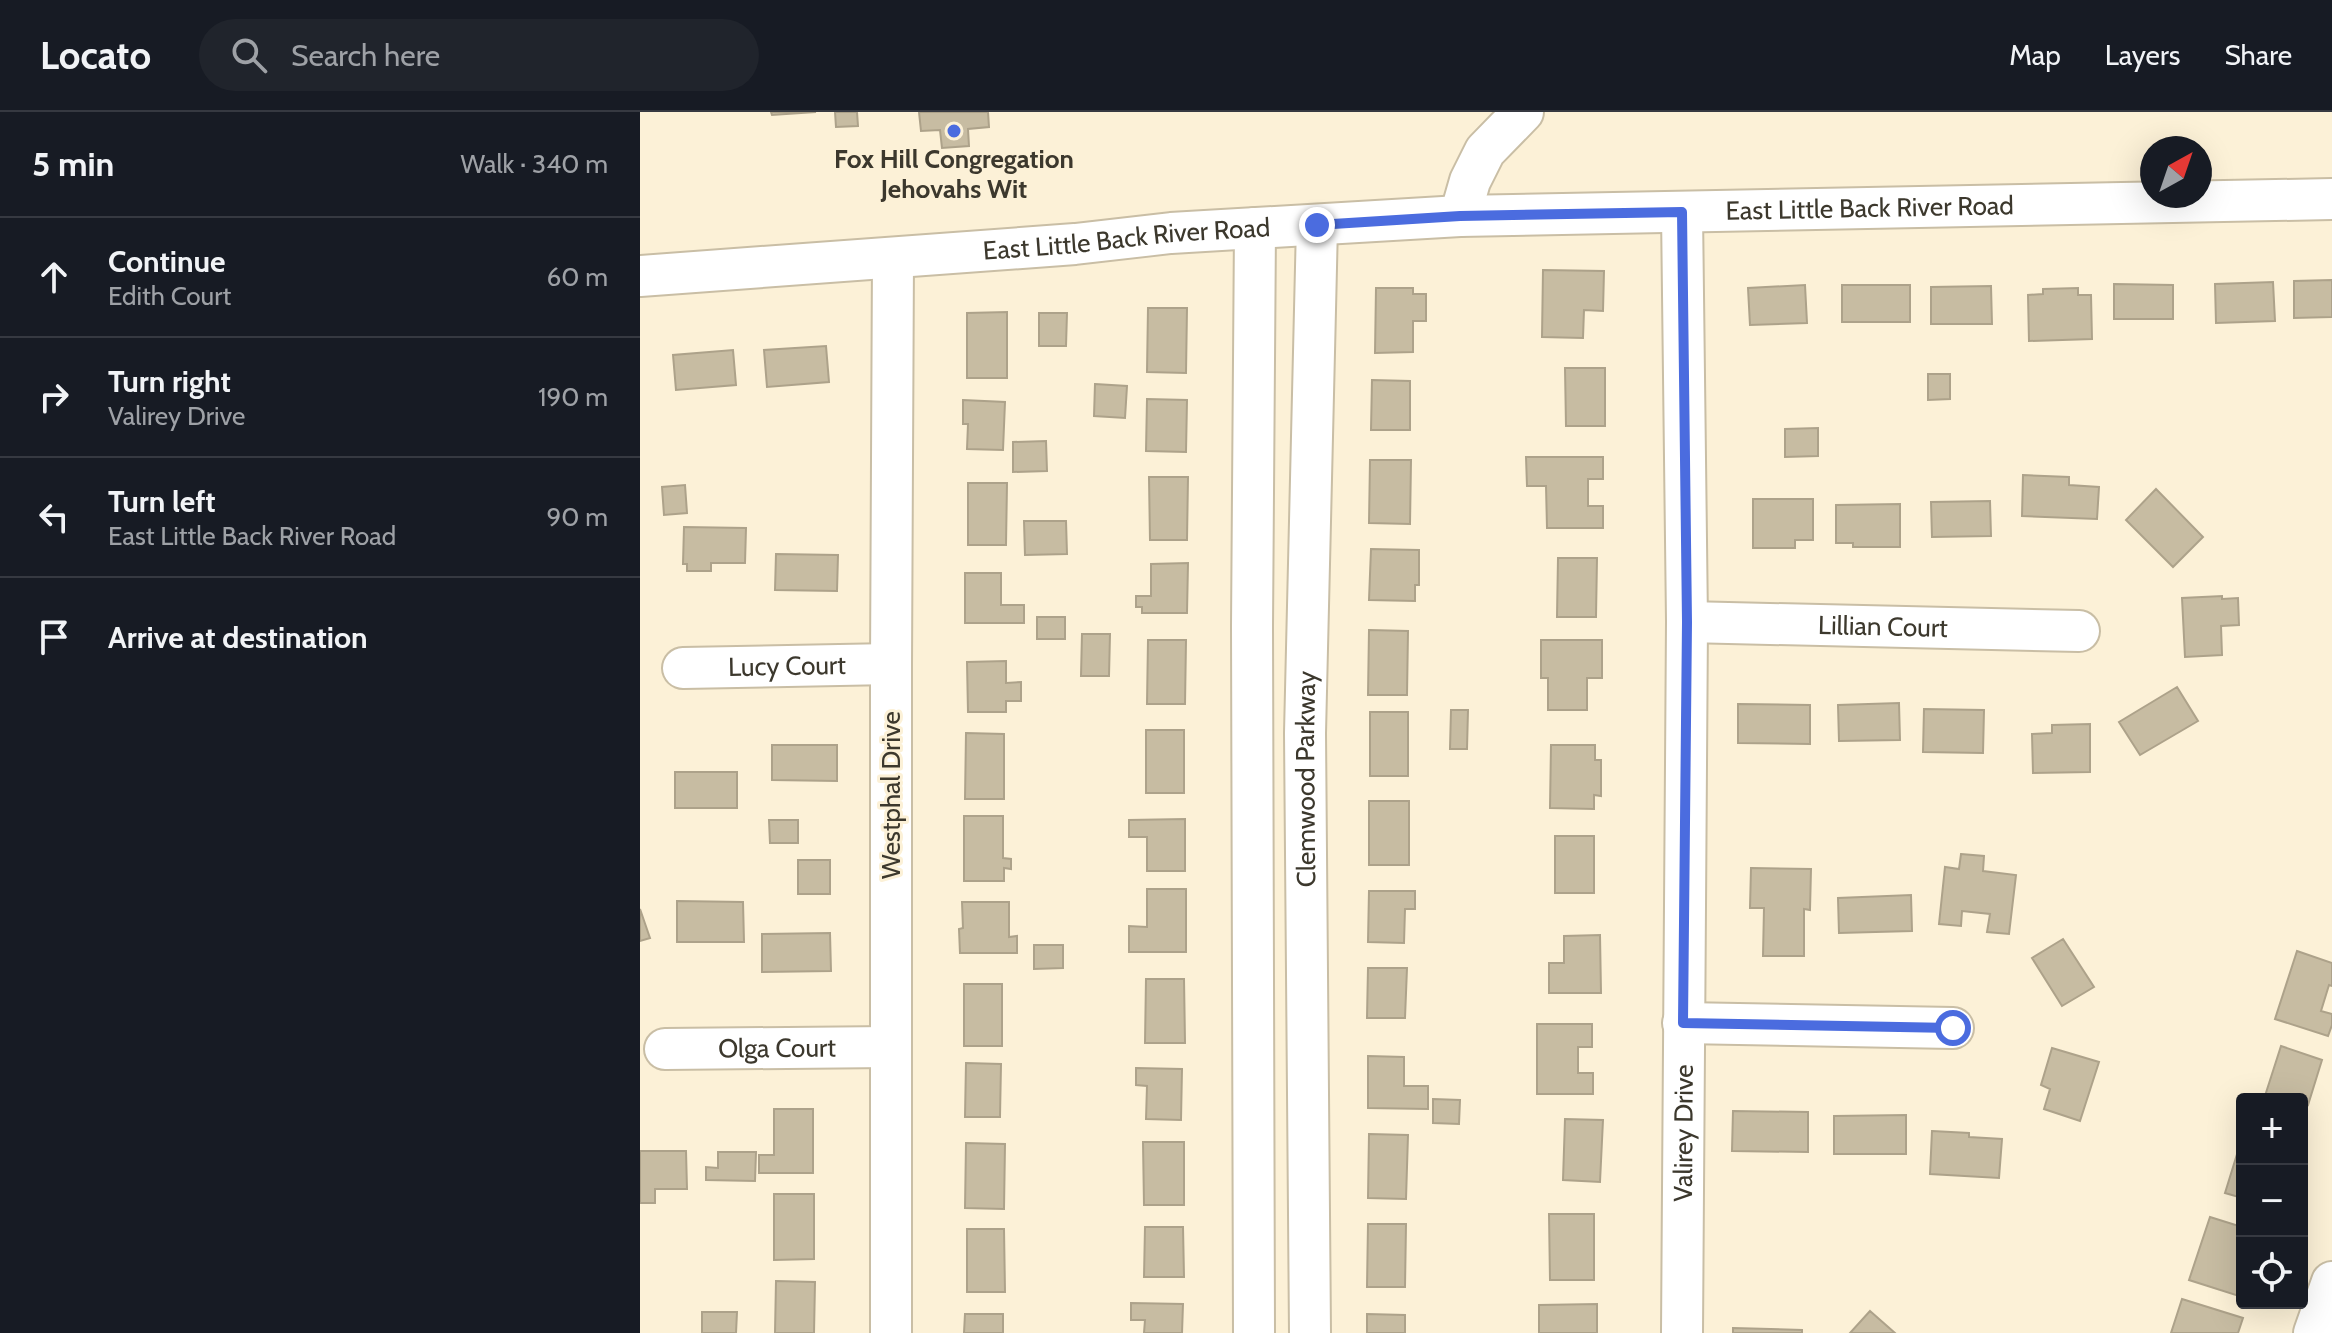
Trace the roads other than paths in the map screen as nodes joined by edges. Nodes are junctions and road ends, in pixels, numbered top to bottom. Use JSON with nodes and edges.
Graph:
{"nodes":[{"id":1,"x":1523,"y":112,"type":"edge"},
{"id":2,"x":2332,"y":199,"type":"edge"},
{"id":3,"x":1682,"y":212,"type":"junction"},
{"id":4,"x":1460,"y":216,"type":"junction"},
{"id":5,"x":1317,"y":225,"type":"junction"},
{"id":6,"x":1255,"y":228,"type":"junction"},
{"id":7,"x":893,"y":258,"type":"junction"},
{"id":8,"x":640,"y":276,"type":"edge"},
{"id":9,"x":1687,"y":622,"type":"junction"},
{"id":10,"x":2079,"y":631,"type":"dead end"},
{"id":11,"x":891,"y":664,"type":"junction"},
{"id":12,"x":683,"y":668,"type":"dead end"},
{"id":13,"x":1683,"y":1023,"type":"junction"},
{"id":14,"x":1953,"y":1028,"type":"dead end"},
{"id":15,"x":890,"y":1047,"type":"junction"},
{"id":16,"x":665,"y":1049,"type":"dead end"},
{"id":17,"x":2332,"y":1282,"type":"edge"},
{"id":18,"x":891,"y":1333,"type":"edge"},
{"id":19,"x":1254,"y":1333,"type":"edge"},
{"id":20,"x":1310,"y":1333,"type":"edge"},
{"id":21,"x":1682,"y":1333,"type":"edge"},
{"id":22,"x":2314,"y":1333,"type":"edge"}],
"edges":[{"from":1,"to":4,"type":"street"},
{"from":2,"to":3,"type":"street","name":"East Little Back River Road"},
{"from":3,"to":4,"type":"street","name":"East Little Back River Road"},
{"from":3,"to":9,"type":"street","name":"Valirey Drive"},
{"from":4,"to":5,"type":"street","name":"East Little Back River Road"},
{"from":5,"to":6,"type":"street","name":"East Little Back River Road"},
{"from":5,"to":20,"type":"street","name":"Clemwood Parkway"},
{"from":6,"to":7,"type":"street","name":"East Little Back River Road"},
{"from":6,"to":19,"type":"street"},
{"from":7,"to":8,"type":"street","name":"East Little Back River Road"},
{"from":7,"to":11,"type":"street","name":"Westphal Drive"},
{"from":9,"to":10,"type":"street","name":"Lillian Court"},
{"from":9,"to":13,"type":"street","name":"Valirey Drive"},
{"from":11,"to":12,"type":"street","name":"Lucy Court"},
{"from":11,"to":15,"type":"street","name":"Westphal Drive"},
{"from":13,"to":14,"type":"street"},
{"from":13,"to":21,"type":"street","name":"Valirey Drive"},
{"from":15,"to":16,"type":"street","name":"Olga Court"},
{"from":15,"to":18,"type":"street","name":"Westphal Drive"},
{"from":17,"to":22,"type":"street"}]}
